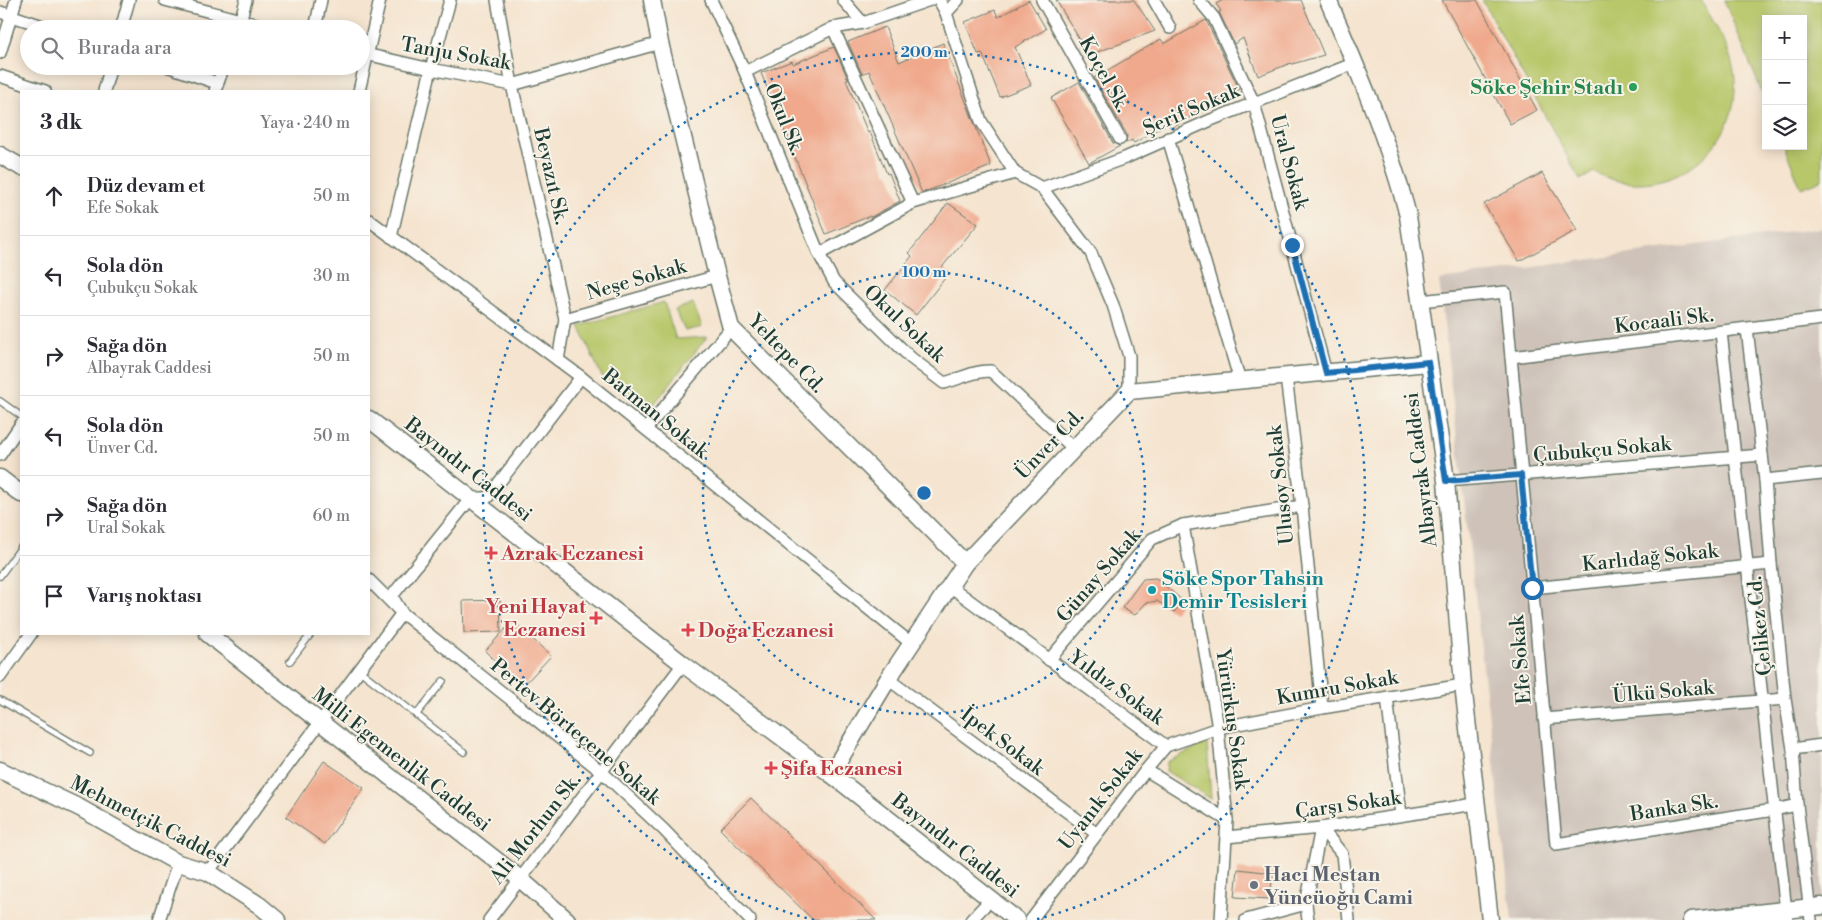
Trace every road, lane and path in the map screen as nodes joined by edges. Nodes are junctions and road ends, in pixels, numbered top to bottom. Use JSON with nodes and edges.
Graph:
{"nodes":[{"id":1,"x":16,"y":0,"type":"edge"},
{"id":2,"x":128,"y":0,"type":"edge"},
{"id":3,"x":165,"y":0,"type":"edge"},
{"id":4,"x":246,"y":0,"type":"edge"},
{"id":5,"x":321,"y":0,"type":"edge"},
{"id":6,"x":380,"y":0,"type":"edge"},
{"id":7,"x":450,"y":0,"type":"edge"},
{"id":8,"x":497,"y":0,"type":"edge"},
{"id":9,"x":652,"y":0,"type":"edge"},
{"id":10,"x":711,"y":0,"type":"edge"},
{"id":11,"x":843,"y":0,"type":"edge"},
{"id":12,"x":930,"y":0,"type":"edge"},
{"id":13,"x":939,"y":0,"type":"edge"},
{"id":14,"x":958,"y":0,"type":"edge"},
{"id":15,"x":1042,"y":0,"type":"edge"},
{"id":16,"x":1154,"y":0,"type":"edge"},
{"id":17,"x":1199,"y":0,"type":"edge"},
{"id":18,"x":1328,"y":0,"type":"edge"},
{"id":19,"x":190,"y":3,"type":"edge"},
{"id":20,"x":946,"y":13,"type":"junction"},
{"id":21,"x":6,"y":14,"type":"edge"},
{"id":22,"x":24,"y":20,"type":"edge"},
{"id":23,"x":123,"y":20,"type":"edge"},
{"id":24,"x":228,"y":20,"type":"edge"},
{"id":25,"x":240,"y":20,"type":"edge"},
{"id":26,"x":317,"y":20,"type":"edge"},
{"id":27,"x":862,"y":23,"type":"junction"},
{"id":28,"x":833,"y":28,"type":"junction"},
{"id":29,"x":1170,"y":28,"type":"dead end"},
{"id":30,"x":370,"y":34,"type":"edge"},
{"id":31,"x":660,"y":43,"type":"junction"},
{"id":32,"x":0,"y":52,"type":"edge"},
{"id":33,"x":370,"y":55,"type":"edge"},
{"id":34,"x":1355,"y":64,"type":"junction"},
{"id":35,"x":431,"y":69,"type":"junction"},
{"id":36,"x":745,"y":72,"type":"junction"},
{"id":37,"x":108,"y":75,"type":"edge"},
{"id":38,"x":188,"y":75,"type":"edge"},
{"id":39,"x":221,"y":75,"type":"edge"},
{"id":40,"x":361,"y":75,"type":"edge"},
{"id":41,"x":0,"y":76,"type":"edge"},
{"id":42,"x":512,"y":85,"type":"junction"},
{"id":43,"x":216,"y":87,"type":"edge"},
{"id":44,"x":42,"y":90,"type":"edge"},
{"id":45,"x":104,"y":90,"type":"edge"},
{"id":46,"x":359,"y":90,"type":"edge"},
{"id":47,"x":1254,"y":103,"type":"junction"},
{"id":48,"x":1168,"y":138,"type":"junction"},
{"id":49,"x":1120,"y":139,"type":"dead end"},
{"id":50,"x":0,"y":155,"type":"edge"},
{"id":51,"x":20,"y":166,"type":"edge"},
{"id":52,"x":1015,"y":173,"type":"junction"},
{"id":53,"x":1042,"y":188,"type":"junction"},
{"id":54,"x":913,"y":203,"type":"junction"},
{"id":55,"x":370,"y":221,"type":"edge"},
{"id":56,"x":391,"y":237,"type":"junction"},
{"id":57,"x":819,"y":254,"type":"junction"},
{"id":58,"x":717,"y":276,"type":"junction"},
{"id":59,"x":1420,"y":301,"type":"junction"},
{"id":60,"x":565,"y":319,"type":"junction"},
{"id":61,"x":1822,"y":319,"type":"edge"},
{"id":62,"x":731,"y":328,"type":"junction"},
{"id":63,"x":1747,"y":329,"type":"junction"},
{"id":64,"x":1721,"y":332,"type":"junction"},
{"id":65,"x":1510,"y":357,"type":"junction"},
{"id":66,"x":558,"y":360,"type":"junction"},
{"id":67,"x":1428,"y":362,"type":"junction"},
{"id":68,"x":1326,"y":373,"type":"junction"},
{"id":69,"x":581,"y":377,"type":"junction"},
{"id":70,"x":1286,"y":377,"type":"junction"},
{"id":71,"x":1240,"y":381,"type":"junction"},
{"id":72,"x":1130,"y":391,"type":"junction"},
{"id":73,"x":0,"y":401,"type":"edge"},
{"id":74,"x":20,"y":415,"type":"edge"},
{"id":75,"x":370,"y":420,"type":"edge"},
{"id":76,"x":20,"y":425,"type":"edge"},
{"id":77,"x":646,"y":429,"type":"junction"},
{"id":78,"x":1073,"y":448,"type":"junction"},
{"id":79,"x":0,"y":455,"type":"edge"},
{"id":80,"x":1762,"y":455,"type":"junction"},
{"id":81,"x":1735,"y":457,"type":"junction"},
{"id":82,"x":1822,"y":474,"type":"edge"},
{"id":83,"x":1521,"y":475,"type":"junction"},
{"id":84,"x":0,"y":478,"type":"edge"},
{"id":85,"x":1765,"y":480,"type":"junction"},
{"id":86,"x":1446,"y":481,"type":"junction"},
{"id":87,"x":20,"y":493,"type":"edge"},
{"id":88,"x":471,"y":498,"type":"junction"},
{"id":89,"x":1302,"y":506,"type":"junction"},
{"id":90,"x":1183,"y":525,"type":"junction"},
{"id":91,"x":20,"y":548,"type":"edge"},
{"id":92,"x":965,"y":563,"type":"junction"},
{"id":93,"x":1771,"y":564,"type":"junction"},
{"id":94,"x":1748,"y":566,"type":"junction"},
{"id":95,"x":0,"y":576,"type":"edge"},
{"id":96,"x":370,"y":581,"type":"edge"},
{"id":97,"x":950,"y":586,"type":"junction"},
{"id":98,"x":1532,"y":588,"type":"junction"},
{"id":99,"x":402,"y":613,"type":"junction"},
{"id":100,"x":30,"y":635,"type":"edge"},
{"id":101,"x":209,"y":635,"type":"edge"},
{"id":102,"x":309,"y":636,"type":"edge"},
{"id":103,"x":912,"y":644,"type":"junction"},
{"id":104,"x":1049,"y":660,"type":"junction"},
{"id":105,"x":290,"y":661,"type":"dead end"},
{"id":106,"x":684,"y":664,"type":"junction"},
{"id":107,"x":359,"y":670,"type":"junction"},
{"id":108,"x":0,"y":677,"type":"edge"},
{"id":109,"x":888,"y":679,"type":"junction"},
{"id":110,"x":443,"y":681,"type":"dead end"},
{"id":111,"x":1463,"y":685,"type":"junction"},
{"id":112,"x":1387,"y":697,"type":"junction"},
{"id":113,"x":1785,"y":699,"type":"junction"},
{"id":114,"x":0,"y":700,"type":"edge"},
{"id":115,"x":1761,"y":702,"type":"junction"},
{"id":116,"x":1322,"y":708,"type":"junction"},
{"id":117,"x":416,"y":715,"type":"junction"},
{"id":118,"x":1544,"y":720,"type":"junction"},
{"id":119,"x":320,"y":722,"type":"junction"},
{"id":120,"x":1218,"y":728,"type":"junction"},
{"id":121,"x":1822,"y":745,"type":"edge"},
{"id":122,"x":1166,"y":746,"type":"junction"},
{"id":123,"x":1793,"y":749,"type":"junction"},
{"id":124,"x":464,"y":752,"type":"dead end"},
{"id":125,"x":90,"y":753,"type":"dead end"},
{"id":126,"x":0,"y":770,"type":"edge"},
{"id":127,"x":1146,"y":770,"type":"junction"},
{"id":128,"x":602,"y":772,"type":"junction"},
{"id":129,"x":831,"y":774,"type":"junction"},
{"id":130,"x":1475,"y":804,"type":"junction"},
{"id":131,"x":1797,"y":805,"type":"junction"},
{"id":132,"x":1774,"y":810,"type":"junction"},
{"id":133,"x":1401,"y":815,"type":"junction"},
{"id":134,"x":1227,"y":820,"type":"junction"},
{"id":135,"x":1321,"y":828,"type":"junction"},
{"id":136,"x":1097,"y":834,"type":"junction"},
{"id":137,"x":1226,"y":837,"type":"junction"},
{"id":138,"x":1556,"y":844,"type":"joint"},
{"id":139,"x":178,"y":863,"type":"junction"},
{"id":140,"x":208,"y":872,"type":"junction"},
{"id":141,"x":520,"y":878,"type":"junction"},
{"id":142,"x":990,"y":900,"type":"junction"},
{"id":143,"x":1306,"y":904,"type":"junction"},
{"id":144,"x":1814,"y":911,"type":"edge"},
{"id":145,"x":1786,"y":915,"type":"edge"},
{"id":146,"x":159,"y":920,"type":"edge"},
{"id":147,"x":277,"y":920,"type":"edge"},
{"id":148,"x":488,"y":920,"type":"edge"},
{"id":149,"x":566,"y":920,"type":"edge"},
{"id":150,"x":750,"y":920,"type":"edge"},
{"id":151,"x":971,"y":920,"type":"edge"},
{"id":152,"x":1017,"y":920,"type":"edge"},
{"id":153,"x":1031,"y":920,"type":"edge"},
{"id":154,"x":1221,"y":920,"type":"edge"},
{"id":155,"x":1246,"y":920,"type":"edge"},
{"id":156,"x":1308,"y":920,"type":"edge"},
{"id":157,"x":1349,"y":920,"type":"edge"},
{"id":158,"x":1490,"y":920,"type":"edge"},
{"id":159,"x":1691,"y":920,"type":"edge"}],
"edges":[{"from":1,"to":21,"type":"street"},
{"from":2,"to":23,"type":"street"},
{"from":3,"to":19,"type":"street"},
{"from":4,"to":25,"type":"street"},
{"from":5,"to":26,"type":"street"},
{"from":6,"to":30,"type":"street"},
{"from":7,"to":35,"type":"street"},
{"from":8,"to":42,"type":"street","name":"Beyazıt Sk."},
{"from":9,"to":31,"type":"street","name":"Yeltepe Cd."},
{"from":10,"to":36,"type":"street","name":"Okul Sk."},
{"from":11,"to":27,"type":"street"},
{"from":12,"to":27,"type":"street"},
{"from":13,"to":20,"type":"street"},
{"from":14,"to":20,"type":"street"},
{"from":15,"to":49,"type":"street","name":"Koçel Sk."},
{"from":16,"to":29,"type":"street"},
{"from":17,"to":47,"type":"street","name":"Ural Sokak"},
{"from":18,"to":34,"type":"street","name":"Albayrak Caddesi"},
{"from":19,"to":24,"type":"street"},
{"from":20,"to":52,"type":"street"},
{"from":21,"to":22,"type":"street"},
{"from":21,"to":32,"type":"street"},
{"from":27,"to":28,"type":"street"},
{"from":28,"to":36,"type":"street"},
{"from":28,"to":54,"type":"street"},
{"from":31,"to":42,"type":"street","name":"Tanju Sokak"},
{"from":31,"to":58,"type":"street","name":"Yeltepe Cd."},
{"from":33,"to":35,"type":"street","name":"Tanju Sokak"},
{"from":34,"to":47,"type":"street","name":"Şerif Sokak"},
{"from":34,"to":59,"type":"street","name":"Albayrak Caddesi"},
{"from":35,"to":42,"type":"street","name":"Tanju Sokak"},
{"from":35,"to":56,"type":"street"},
{"from":36,"to":57,"type":"street","name":"Okul Sk."},
{"from":37,"to":45,"type":"street"},
{"from":38,"to":43,"type":"street"},
{"from":39,"to":43,"type":"street"},
{"from":40,"to":46,"type":"street"},
{"from":41,"to":44,"type":"street"},
{"from":42,"to":60,"type":"street","name":"Beyazıt Sk."},
{"from":47,"to":48,"type":"street","name":"Şerif Sokak"},
{"from":47,"to":68,"type":"street","name":"Ural Sokak"},
{"from":48,"to":53,"type":"street","name":"Şerif Sokak"},
{"from":48,"to":71,"type":"street"},
{"from":50,"to":51,"type":"street"},
{"from":52,"to":53,"type":"street"},
{"from":52,"to":54,"type":"street"},
{"from":53,"to":72,"type":"street"},
{"from":54,"to":57,"type":"street"},
{"from":55,"to":56,"type":"street","name":"Batman Sokak"},
{"from":56,"to":66,"type":"street","name":"Batman Sokak"},
{"from":57,"to":78,"type":"street","name":"Okul Sokak"},
{"from":58,"to":60,"type":"street","name":"Neşe Sokak"},
{"from":58,"to":62,"type":"street","name":"Yeltepe Cd."},
{"from":59,"to":65,"type":"street","name":"Efe Sokak"},
{"from":59,"to":67,"type":"street","name":"Albayrak Caddesi"},
{"from":60,"to":66,"type":"street","name":"Beyazıt Sk."},
{"from":61,"to":63,"type":"street","name":"Kocaali Sk."},
{"from":62,"to":77,"type":"street"},
{"from":62,"to":92,"type":"street","name":"Yeltepe Cd."},
{"from":63,"to":64,"type":"street","name":"Kocaali Sk."},
{"from":63,"to":80,"type":"street","name":"Çelikez Cd."},
{"from":64,"to":65,"type":"street","name":"Kocaali Sk."},
{"from":64,"to":81,"type":"street"},
{"from":65,"to":83,"type":"street","name":"Efe Sokak"},
{"from":66,"to":69,"type":"street","name":"Batman Sokak"},
{"from":67,"to":68,"type":"street"},
{"from":67,"to":86,"type":"street","name":"Albayrak Caddesi"},
{"from":68,"to":70,"type":"street"},
{"from":69,"to":77,"type":"street","name":"Batman Sokak"},
{"from":69,"to":88,"type":"street"},
{"from":70,"to":71,"type":"street"},
{"from":70,"to":89,"type":"street","name":"Ulusoy Sokak"},
{"from":71,"to":72,"type":"street"},
{"from":72,"to":78,"type":"street","name":"Ünver Cd."},
{"from":73,"to":74,"type":"lane"},
{"from":75,"to":88,"type":"street","name":"Bayındır Caddesi"},
{"from":76,"to":79,"type":"street"},
{"from":77,"to":103,"type":"street","name":"Batman Sokak"},
{"from":78,"to":92,"type":"street","name":"Ünver Cd."},
{"from":80,"to":81,"type":"street","name":"Çubukçu Sokak"},
{"from":80,"to":85,"type":"street","name":"Çelikez Cd."},
{"from":81,"to":83,"type":"street","name":"Çubukçu Sokak"},
{"from":81,"to":94,"type":"street"},
{"from":82,"to":85,"type":"street"},
{"from":83,"to":86,"type":"street","name":"Çubukçu Sokak"},
{"from":83,"to":98,"type":"street","name":"Efe Sokak"},
{"from":84,"to":87,"type":"street"},
{"from":85,"to":93,"type":"street","name":"Çelikez Cd."},
{"from":86,"to":111,"type":"street","name":"Albayrak Caddesi"},
{"from":88,"to":99,"type":"street"},
{"from":88,"to":106,"type":"street","name":"Bayındır Caddesi"},
{"from":89,"to":90,"type":"street","name":"Günay Sokak"},
{"from":89,"to":116,"type":"street","name":"Ulusoy Sokak"},
{"from":90,"to":104,"type":"street","name":"Günay Sokak"},
{"from":90,"to":120,"type":"street","name":"Yürürkuş Sokak"},
{"from":91,"to":95,"type":"lane"},
{"from":92,"to":97,"type":"street","name":"Ünver Cd."},
{"from":93,"to":94,"type":"street","name":"Karlıdağ Sokak"},
{"from":93,"to":113,"type":"street","name":"Çelikez Cd."},
{"from":94,"to":98,"type":"street","name":"Karlıdağ Sokak"},
{"from":94,"to":115,"type":"street"},
{"from":96,"to":99,"type":"street","name":"Pertev Börteçene Sokak"},
{"from":97,"to":103,"type":"street","name":"Ünver Cd."},
{"from":97,"to":104,"type":"street","name":"Yıldız Sokak"},
{"from":98,"to":118,"type":"street","name":"Efe Sokak"},
{"from":99,"to":107,"type":"street"},
{"from":99,"to":128,"type":"street","name":"Pertev Börteçene Sokak"},
{"from":100,"to":108,"type":"street"},
{"from":101,"to":119,"type":"street","name":"Milli Egemenlik Caddesi"},
{"from":102,"to":105,"type":"lane"},
{"from":103,"to":109,"type":"street","name":"Ünver Cd."},
{"from":104,"to":122,"type":"street","name":"Yıldız Sokak"},
{"from":106,"to":128,"type":"street","name":"Ali Morhun Sk."},
{"from":106,"to":129,"type":"street","name":"Bayındır Caddesi"},
{"from":107,"to":117,"type":"lane"},
{"from":107,"to":119,"type":"street"},
{"from":109,"to":129,"type":"street","name":"Ünver Cd."},
{"from":109,"to":136,"type":"street","name":"İpek Sokak"},
{"from":110,"to":117,"type":"lane"},
{"from":111,"to":112,"type":"street","name":"Kumru Sokak"},
{"from":111,"to":130,"type":"street","name":"Albayrak Caddesi"},
{"from":112,"to":116,"type":"street","name":"Kumru Sokak"},
{"from":112,"to":133,"type":"street"},
{"from":113,"to":115,"type":"street","name":"Ülkü Sokak"},
{"from":113,"to":123,"type":"street","name":"Çelikez Cd."},
{"from":114,"to":125,"type":"lane"},
{"from":115,"to":118,"type":"street","name":"Ülkü Sokak"},
{"from":115,"to":132,"type":"street"},
{"from":116,"to":120,"type":"street","name":"Kumru Sokak"},
{"from":117,"to":124,"type":"lane"},
{"from":118,"to":138,"type":"street","name":"Efe Sokak"},
{"from":119,"to":140,"type":"street"},
{"from":119,"to":141,"type":"street","name":"Milli Egemenlik Caddesi"},
{"from":120,"to":122,"type":"street","name":"Uyanık Sokak"},
{"from":120,"to":134,"type":"street","name":"Yürürkuş Sokak"},
{"from":121,"to":123,"type":"street"},
{"from":122,"to":127,"type":"street","name":"Uyanık Sokak"},
{"from":123,"to":131,"type":"street","name":"Çelikez Cd."},
{"from":126,"to":139,"type":"street","name":"Mehmetçik Caddesi"},
{"from":127,"to":134,"type":"street"},
{"from":127,"to":136,"type":"street","name":"Uyanık Sokak"},
{"from":128,"to":141,"type":"street","name":"Ali Morhun Sk."},
{"from":128,"to":150,"type":"street","name":"Pertev Börteçene Sokak"},
{"from":129,"to":142,"type":"street","name":"Bayındır Caddesi"},
{"from":130,"to":133,"type":"street","name":"Çarşı Sokak"},
{"from":130,"to":158,"type":"street","name":"Albayrak Caddesi"},
{"from":131,"to":132,"type":"street","name":"Banka Sk."},
{"from":131,"to":144,"type":"street","name":"Çelikez Cd."},
{"from":132,"to":138,"type":"street","name":"Banka Sk."},
{"from":132,"to":145,"type":"street"},
{"from":133,"to":135,"type":"street","name":"Çarşı Sokak"},
{"from":134,"to":137,"type":"street","name":"Yürürkuş Sokak"},
{"from":135,"to":137,"type":"street","name":"Çarşı Sokak"},
{"from":135,"to":143,"type":"street"},
{"from":135,"to":157,"type":"street"},
{"from":136,"to":153,"type":"street","name":"Uyanık Sokak"},
{"from":137,"to":154,"type":"street","name":"Yürürkuş Sokak"},
{"from":139,"to":140,"type":"street","name":"Mehmetçik Caddesi"},
{"from":139,"to":146,"type":"street"},
{"from":140,"to":147,"type":"street","name":"Mehmetçik Caddesi"},
{"from":141,"to":148,"type":"street","name":"Ali Morhun Sk."},
{"from":141,"to":149,"type":"street","name":"Milli Egemenlik Caddesi"},
{"from":142,"to":151,"type":"street"},
{"from":142,"to":152,"type":"street","name":"Bayındır Caddesi"},
{"from":143,"to":155,"type":"street"},
{"from":143,"to":156,"type":"street"},
{"from":144,"to":145,"type":"street"},
{"from":145,"to":159,"type":"street"}]}
